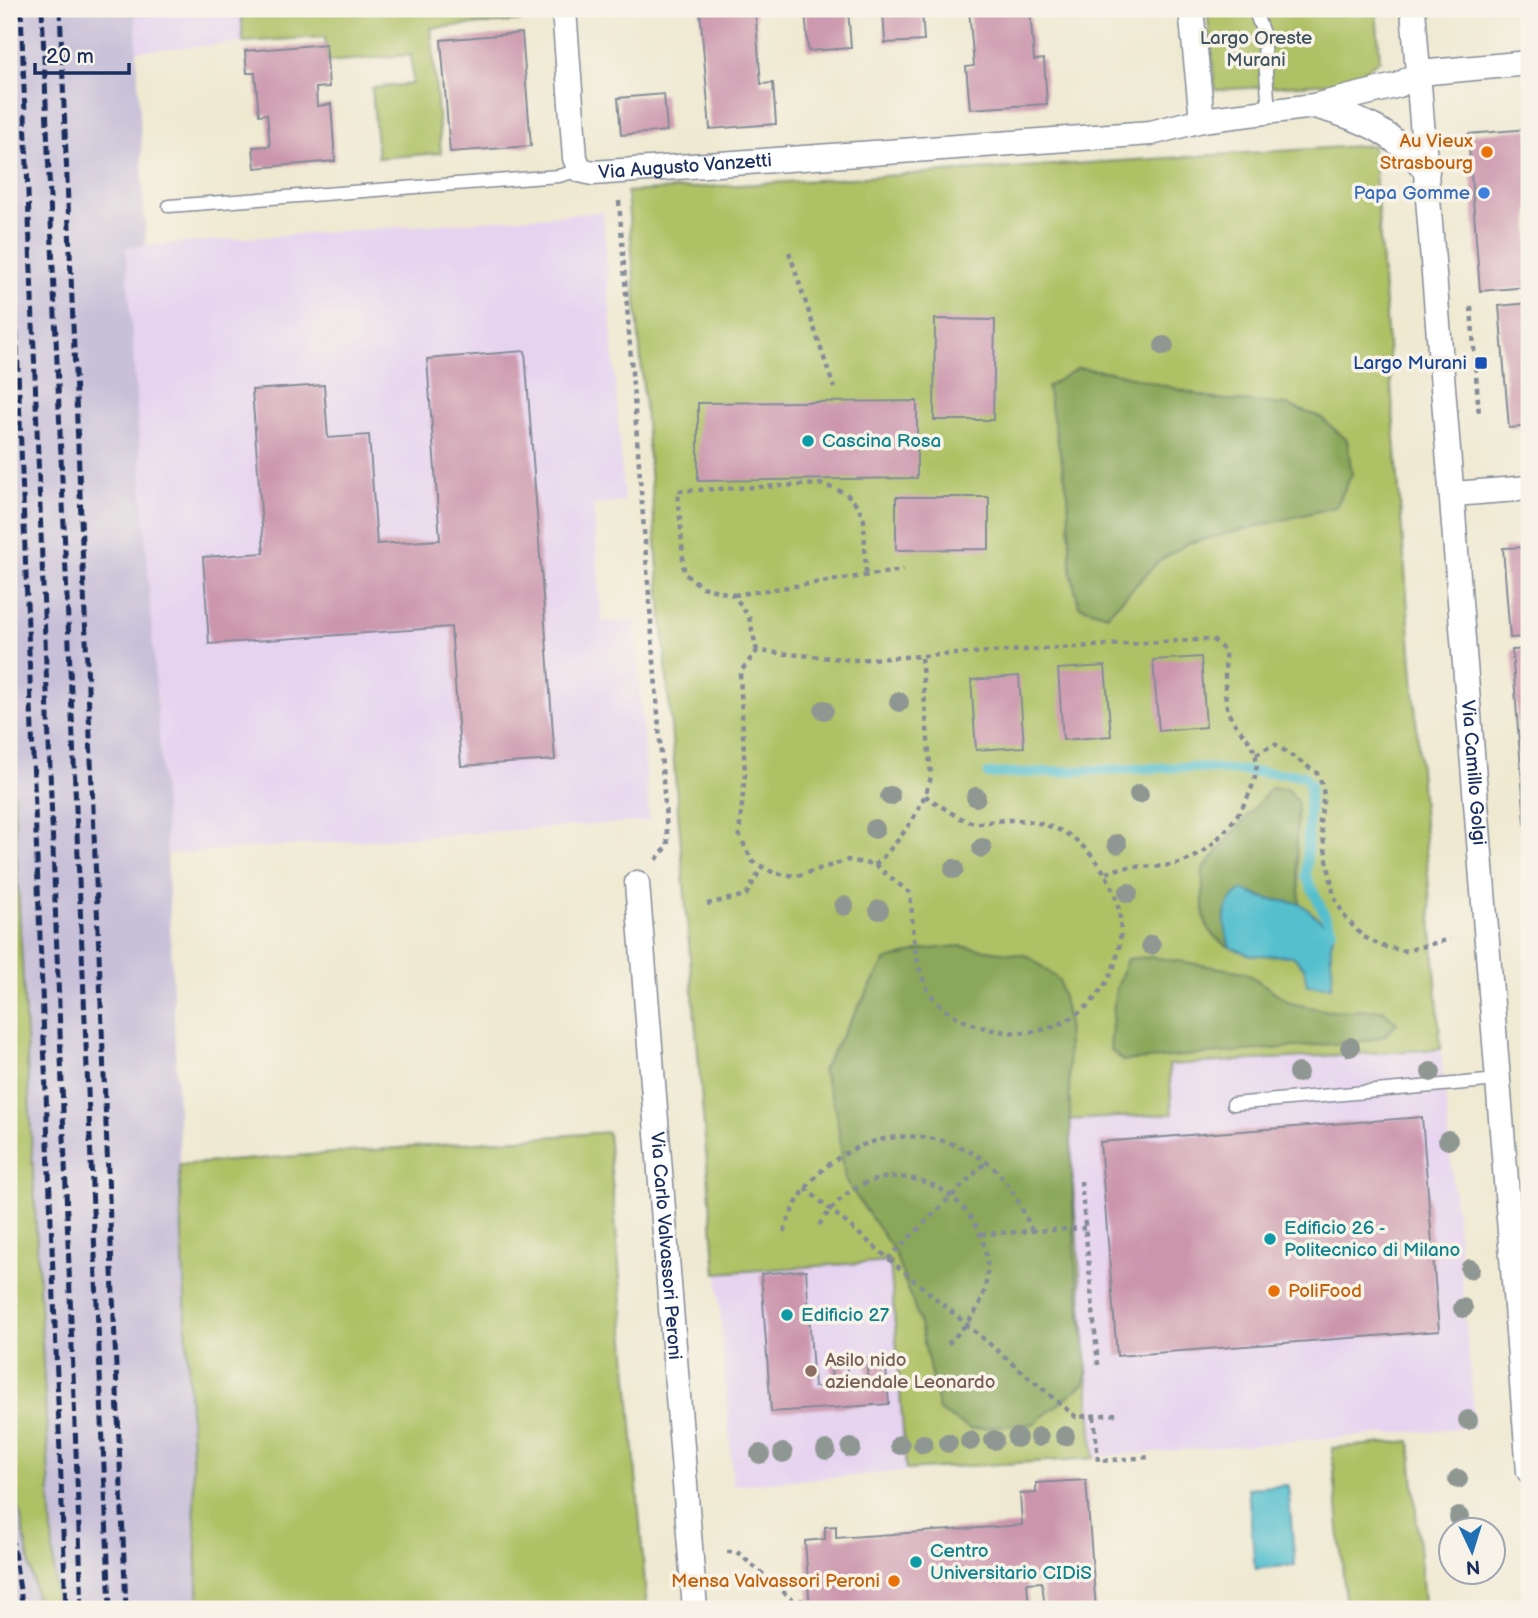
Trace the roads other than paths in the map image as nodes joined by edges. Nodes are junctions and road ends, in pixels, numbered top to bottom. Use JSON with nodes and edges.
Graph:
{"nodes":[{"id":1,"x":564,"y":9,"type":"edge"},
{"id":2,"x":1191,"y":9,"type":"edge"},
{"id":3,"x":1254,"y":9,"type":"edge"},
{"id":4,"x":1413,"y":9,"type":"edge"},
{"id":5,"x":1529,"y":63,"type":"edge"},
{"id":6,"x":1419,"y":73,"type":"junction"},
{"id":7,"x":1314,"y":106,"type":"junction"},
{"id":8,"x":1269,"y":111,"type":"junction"},
{"id":9,"x":1202,"y":120,"type":"junction"},
{"id":10,"x":580,"y":170,"type":"junction"},
{"id":11,"x":1427,"y":171,"type":"junction"},
{"id":12,"x":169,"y":206,"type":"dead end"},
{"id":13,"x":1529,"y":488,"type":"edge"},
{"id":14,"x":1454,"y":494,"type":"junction"},
{"id":15,"x":637,"y":883,"type":"dead end"},
{"id":16,"x":1498,"y":1080,"type":"junction"},
{"id":17,"x":1233,"y":1104,"type":"dead end"},
{"id":18,"x":1529,"y":1471,"type":"edge"},
{"id":19,"x":695,"y":1609,"type":"edge"}],
"edges":[{"from":1,"to":10,"type":"street"},
{"from":2,"to":9,"type":"street"},
{"from":3,"to":8,"type":"lane"},
{"from":4,"to":6,"type":"street"},
{"from":5,"to":6,"type":"street"},
{"from":6,"to":7,"type":"street"},
{"from":6,"to":11,"type":"street","name":"Via Camillo Golgi"},
{"from":7,"to":8,"type":"street"},
{"from":7,"to":11,"type":"street"},
{"from":8,"to":9,"type":"street"},
{"from":9,"to":10,"type":"street","name":"Via Augusto Vanzetti"},
{"from":10,"to":12,"type":"lane","name":"Via Augusto Vanzetti"},
{"from":11,"to":14,"type":"street","name":"Via Camillo Golgi"},
{"from":13,"to":14,"type":"street"},
{"from":14,"to":16,"type":"street","name":"Via Camillo Golgi"},
{"from":15,"to":19,"type":"street","name":"Via Carlo Valvassori Peroni"},
{"from":16,"to":17,"type":"lane"},
{"from":16,"to":18,"type":"street","name":"Via Camillo Golgi"}]}
